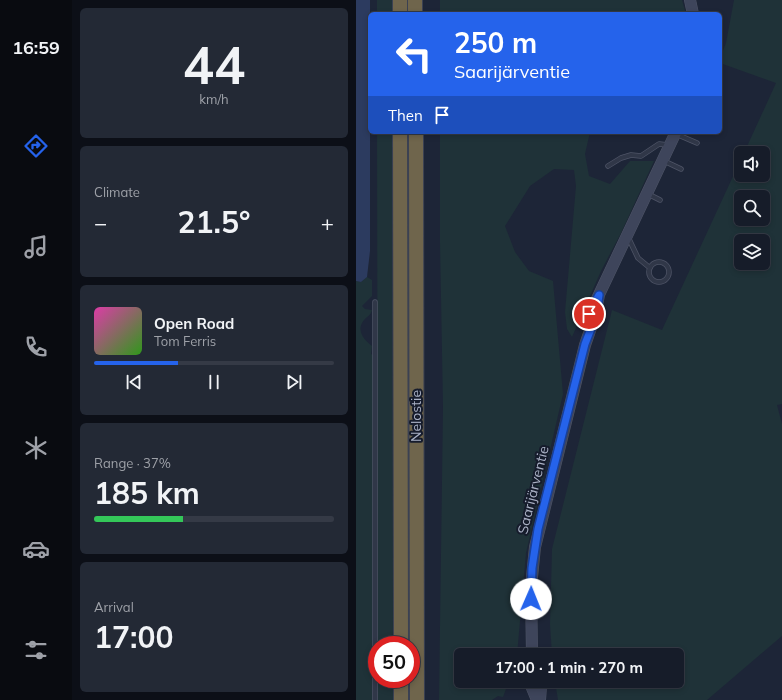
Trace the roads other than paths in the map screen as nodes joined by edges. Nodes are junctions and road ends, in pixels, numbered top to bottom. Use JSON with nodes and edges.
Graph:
{"nodes":[{"id":1,"x":400,"y":0,"type":"edge"},
{"id":2,"x":415,"y":0,"type":"edge"},
{"id":3,"x":690,"y":0,"type":"edge"},
{"id":4,"x":400,"y":12,"type":"edge"},
{"id":5,"x":415,"y":12,"type":"edge"},
{"id":6,"x":693,"y":12,"type":"edge"},
{"id":7,"x":400,"y":134,"type":"edge"},
{"id":8,"x":416,"y":134,"type":"edge"},
{"id":9,"x":676,"y":134,"type":"edge"},
{"id":10,"x":678,"y":134,"type":"edge"},
{"id":11,"x":697,"y":144,"type":"dead end"},
{"id":12,"x":670,"y":146,"type":"junction"},
{"id":13,"x":663,"y":161,"type":"junction"},
{"id":14,"x":608,"y":166,"type":"dead end"},
{"id":15,"x":681,"y":169,"type":"dead end"},
{"id":16,"x":647,"y":193,"type":"junction"},
{"id":17,"x":660,"y":200,"type":"dead end"},
{"id":18,"x":627,"y":236,"type":"junction"},
{"id":19,"x":650,"y":268,"type":"junction"},
{"id":20,"x":375,"y":302,"type":"dead end"},
{"id":21,"x":401,"y":636,"type":"edge"},
{"id":22,"x":532,"y":648,"type":"edge"},
{"id":23,"x":401,"y":688,"type":"edge"},
{"id":24,"x":532,"y":688,"type":"edge"},
{"id":25,"x":541,"y":688,"type":"edge"},
{"id":26,"x":375,"y":700,"type":"edge"},
{"id":27,"x":401,"y":700,"type":"edge"},
{"id":28,"x":417,"y":700,"type":"edge"},
{"id":29,"x":538,"y":700,"type":"edge"}],
"edges":[{"from":1,"to":4,"type":"highway"},
{"from":2,"to":5,"type":"highway"},
{"from":3,"to":6,"type":"main road"},
{"from":7,"to":21,"type":"highway","name":"Nelostie"},
{"from":8,"to":28,"type":"highway","name":"Nelostie"},
{"from":9,"to":12,"type":"main road","name":"Saarijärventie"},
{"from":10,"to":11,"type":"lane"},
{"from":12,"to":13,"type":"main road","name":"Saarijärventie"},
{"from":12,"to":14,"type":"lane"},
{"from":13,"to":15,"type":"lane"},
{"from":13,"to":16,"type":"main road","name":"Saarijärventie"},
{"from":16,"to":17,"type":"lane"},
{"from":16,"to":18,"type":"main road","name":"Saarijärventie"},
{"from":18,"to":19,"type":"lane"},
{"from":18,"to":22,"type":"main road","name":"Saarijärventie"},
{"from":19,"to":19,"type":"lane"},
{"from":20,"to":26,"type":"lane"},
{"from":23,"to":27,"type":"highway"},
{"from":24,"to":29,"type":"main road"},
{"from":25,"to":29,"type":"main road"}]}
